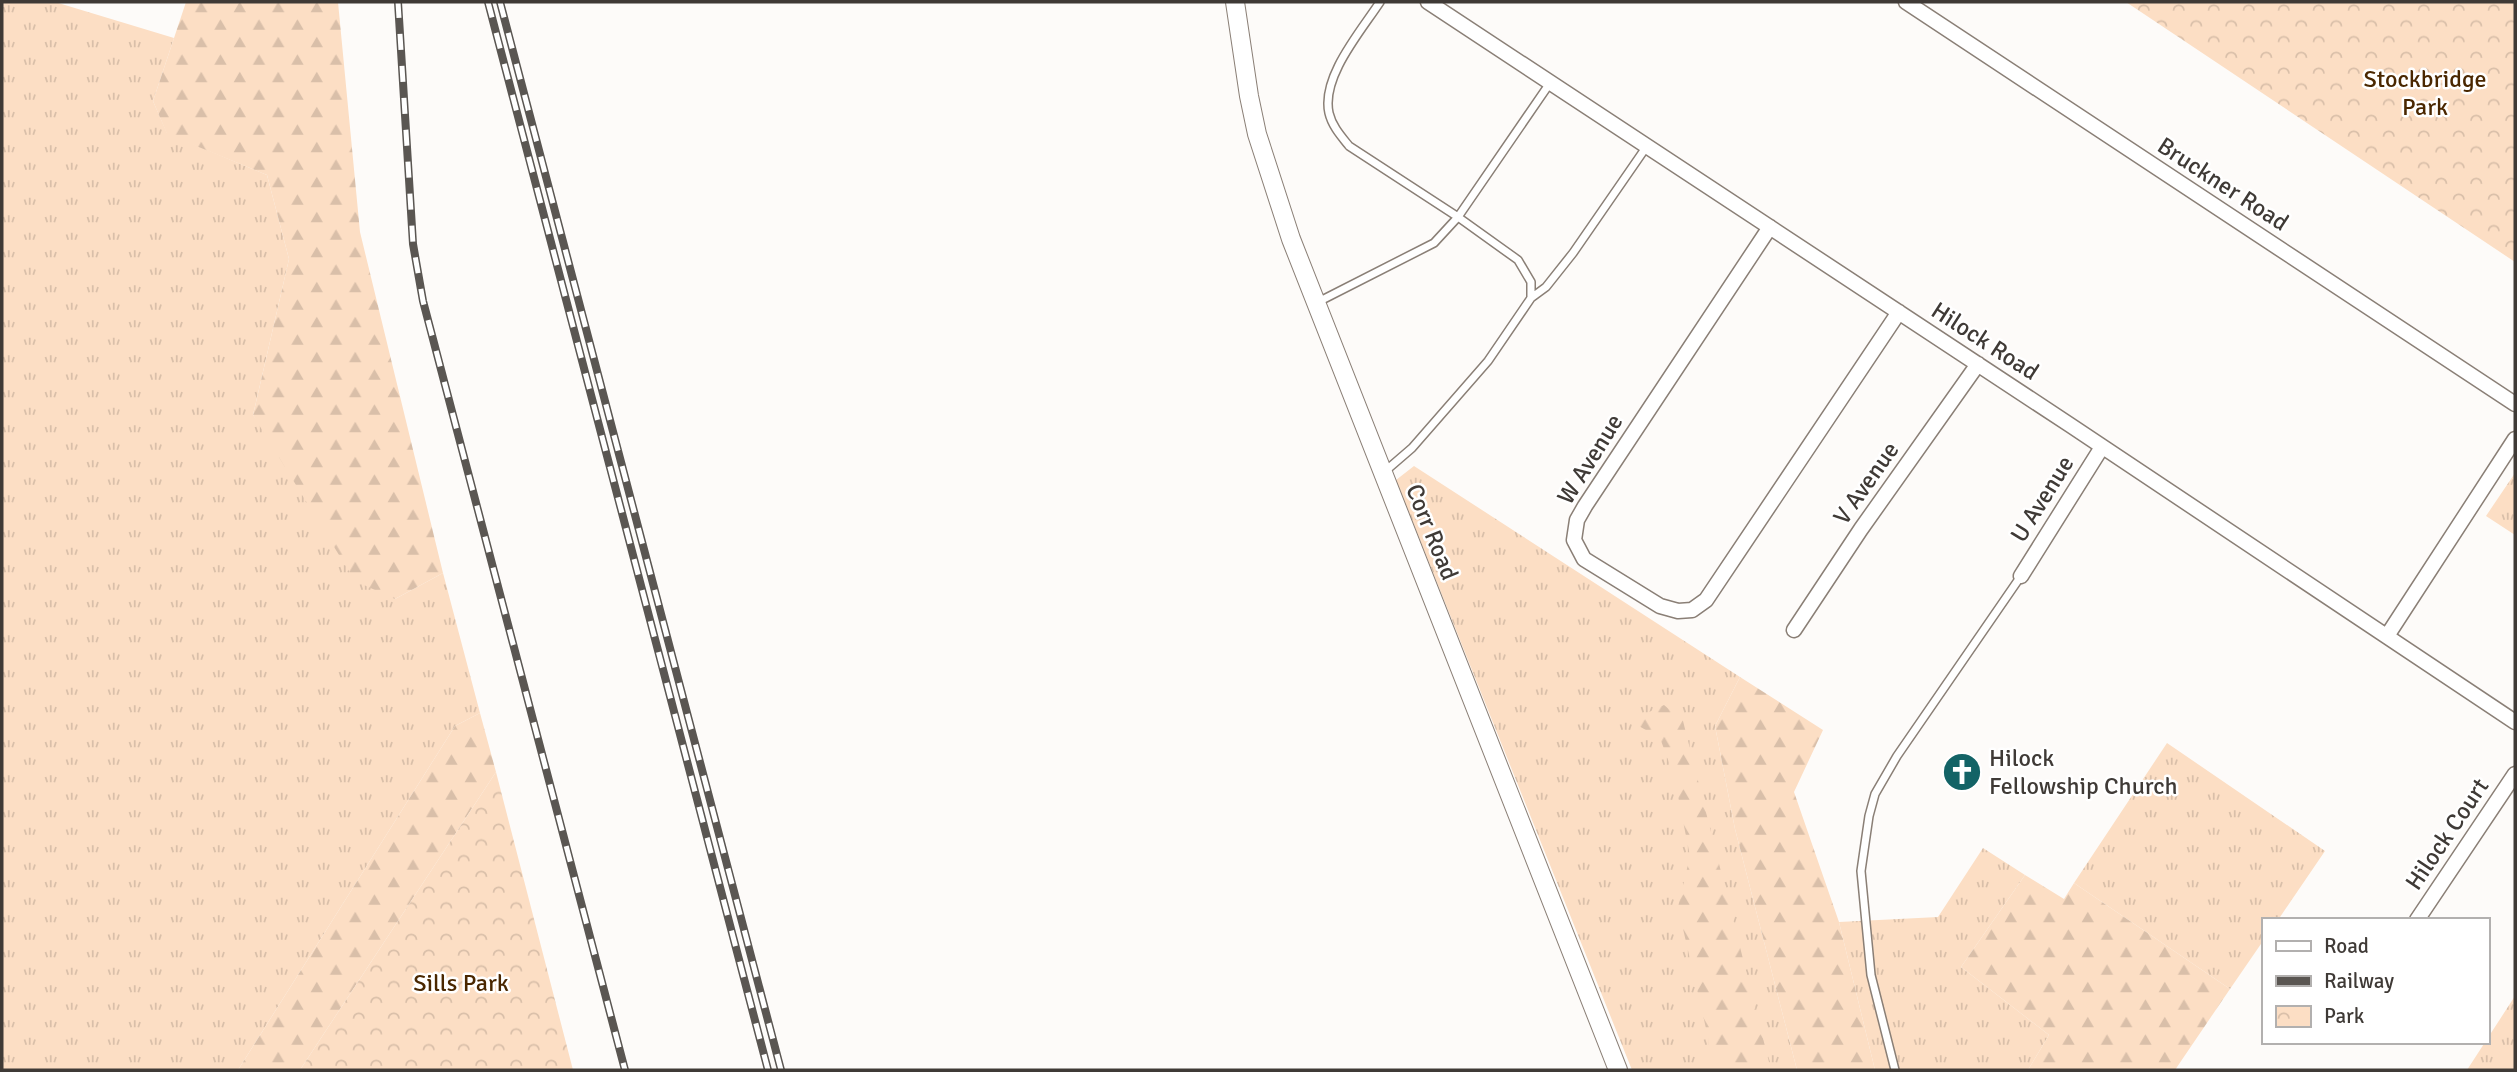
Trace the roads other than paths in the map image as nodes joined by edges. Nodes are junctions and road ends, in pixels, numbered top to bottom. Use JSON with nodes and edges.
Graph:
{"nodes":[{"id":1,"x":1235,"y":2,"type":"edge"},
{"id":2,"x":1380,"y":2,"type":"edge"},
{"id":3,"x":1428,"y":2,"type":"edge"},
{"id":4,"x":1906,"y":2,"type":"edge"},
{"id":5,"x":1550,"y":83,"type":"junction"},
{"id":6,"x":1648,"y":146,"type":"junction"},
{"id":7,"x":1458,"y":216,"type":"junction"},
{"id":8,"x":1770,"y":227,"type":"junction"},
{"id":9,"x":1531,"y":298,"type":"junction"},
{"id":10,"x":1315,"y":304,"type":"junction"},
{"id":11,"x":1899,"y":312,"type":"junction"},
{"id":12,"x":1978,"y":364,"type":"junction"},
{"id":13,"x":2515,"y":404,"type":"edge"},
{"id":14,"x":2515,"y":439,"type":"edge"},
{"id":15,"x":2102,"y":447,"type":"junction"},
{"id":16,"x":1383,"y":474,"type":"junction"},
{"id":17,"x":2021,"y":576,"type":"joint"},
{"id":18,"x":1794,"y":630,"type":"dead end"},
{"id":19,"x":2387,"y":636,"type":"junction"},
{"id":20,"x":2515,"y":722,"type":"edge"},
{"id":21,"x":2515,"y":774,"type":"edge"},
{"id":22,"x":2418,"y":918,"type":"edge"},
{"id":23,"x":1618,"y":1070,"type":"edge"},
{"id":24,"x":1895,"y":1070,"type":"edge"}],
"edges":[{"from":1,"to":10,"type":"street","name":"Corr Road"},
{"from":2,"to":7,"type":"lane"},
{"from":3,"to":5,"type":"street","name":"Hilock Road"},
{"from":4,"to":13,"type":"street","name":"Bruckner Road"},
{"from":5,"to":6,"type":"street","name":"Hilock Road"},
{"from":5,"to":7,"type":"lane"},
{"from":6,"to":8,"type":"street","name":"Hilock Road"},
{"from":6,"to":9,"type":"lane"},
{"from":7,"to":9,"type":"lane"},
{"from":7,"to":10,"type":"lane"},
{"from":8,"to":11,"type":"street","name":"Hilock Road"},
{"from":8,"to":11,"type":"street","name":"W Avenue"},
{"from":9,"to":16,"type":"lane"},
{"from":10,"to":16,"type":"street","name":"Corr Road"},
{"from":11,"to":12,"type":"street","name":"Hilock Road"},
{"from":12,"to":15,"type":"street","name":"Hilock Road"},
{"from":12,"to":18,"type":"street","name":"V Avenue"},
{"from":14,"to":19,"type":"street"},
{"from":15,"to":17,"type":"street","name":"U Avenue"},
{"from":15,"to":19,"type":"street","name":"Hilock Road"},
{"from":16,"to":23,"type":"street","name":"Corr Road"},
{"from":17,"to":24,"type":"lane"},
{"from":19,"to":20,"type":"street","name":"Hilock Road"},
{"from":21,"to":22,"type":"street","name":"Hilock Court"}]}
